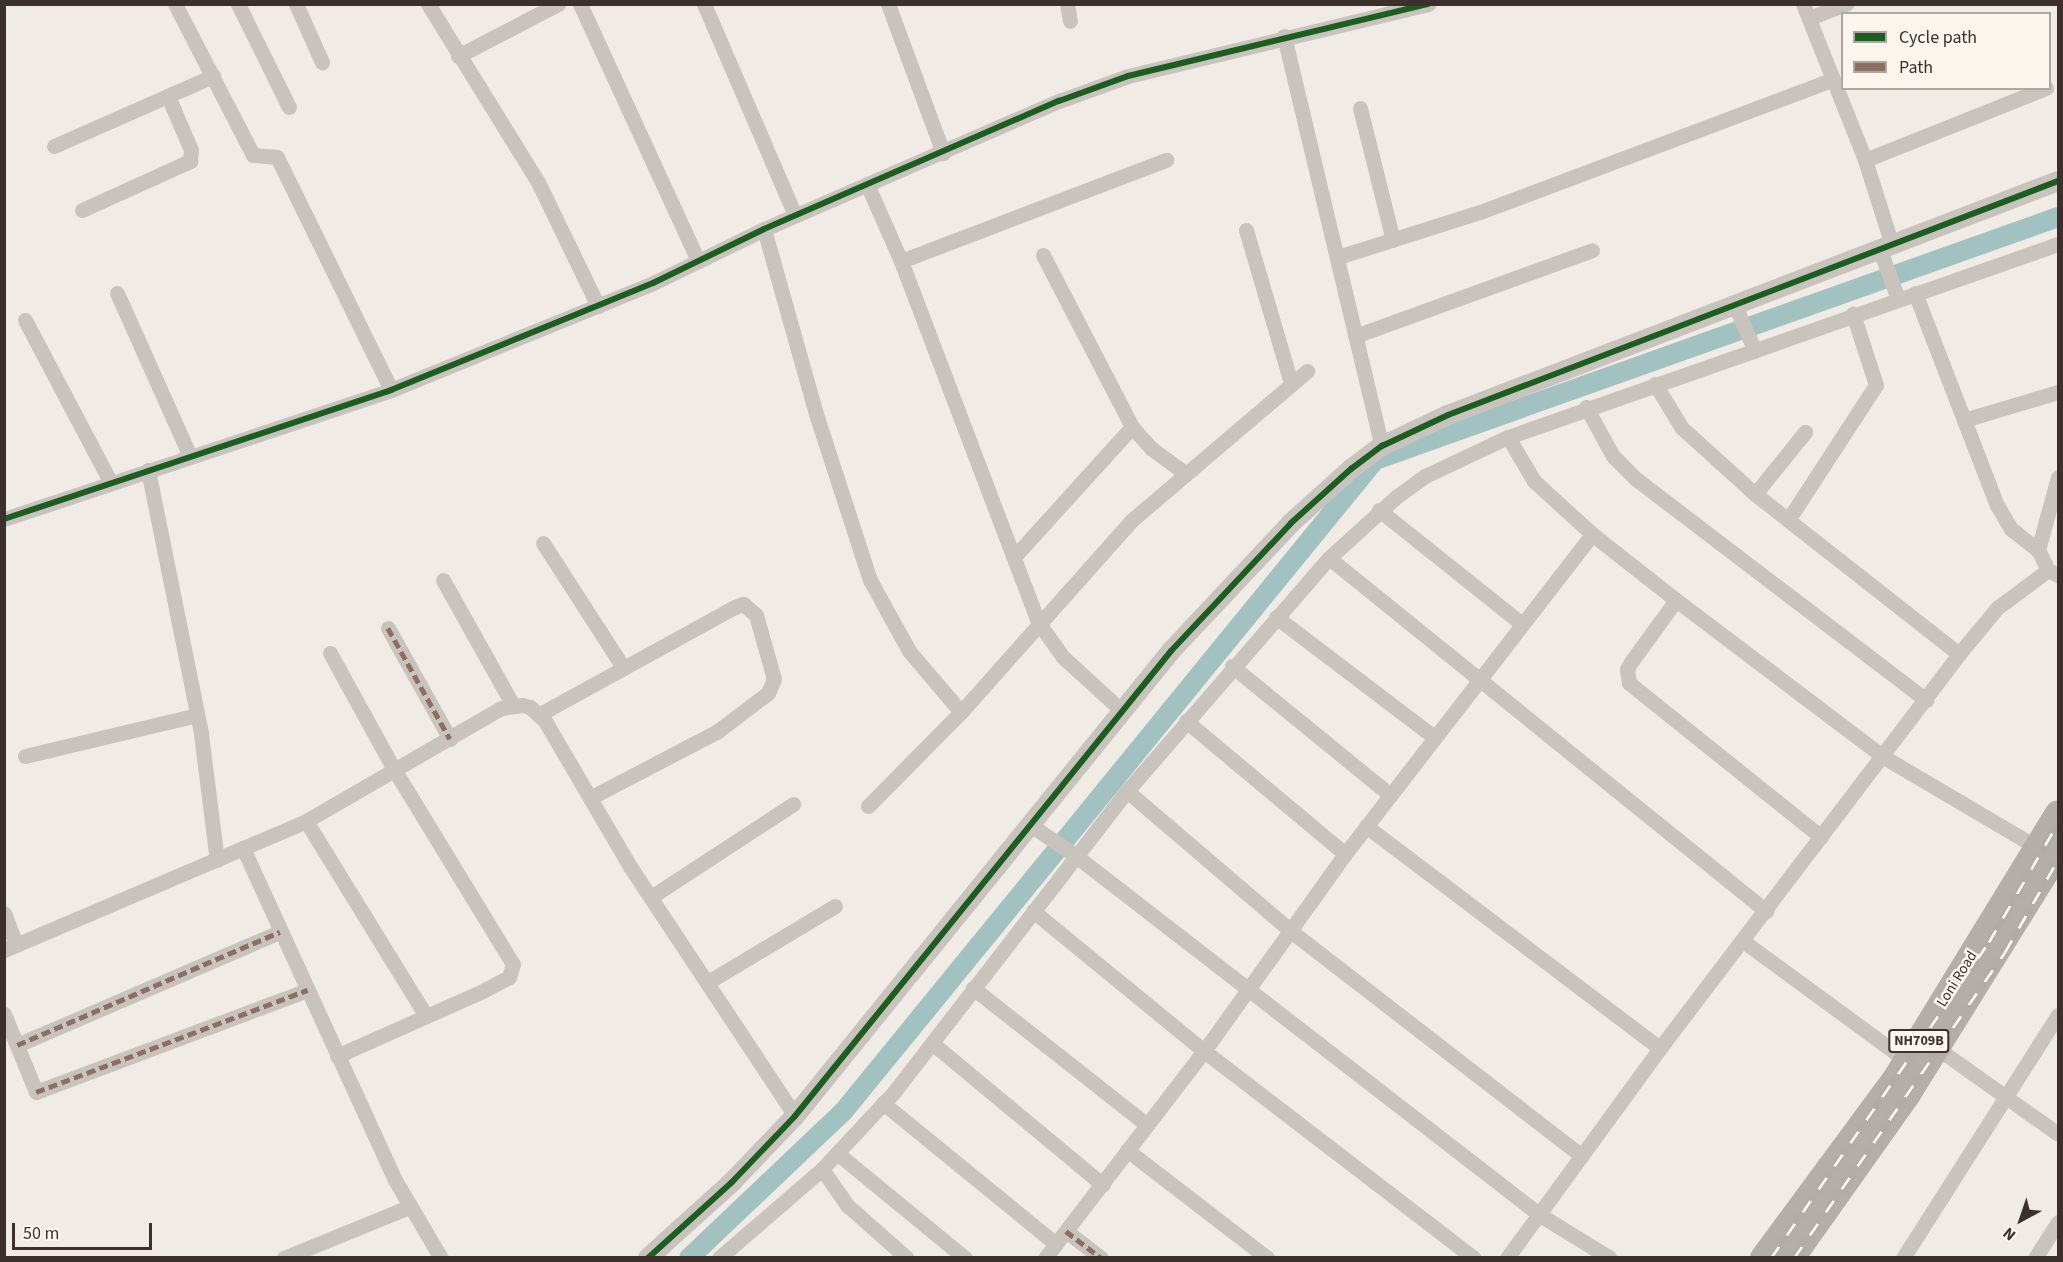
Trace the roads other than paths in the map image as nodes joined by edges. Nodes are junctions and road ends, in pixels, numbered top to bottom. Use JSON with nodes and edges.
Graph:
{"nodes":[{"id":1,"x":175,"y":4,"type":"edge"},
{"id":2,"x":237,"y":4,"type":"edge"},
{"id":3,"x":296,"y":4,"type":"edge"},
{"id":4,"x":428,"y":4,"type":"edge"},
{"id":5,"x":558,"y":4,"type":"edge"},
{"id":6,"x":580,"y":4,"type":"edge"},
{"id":7,"x":704,"y":4,"type":"edge"},
{"id":8,"x":888,"y":4,"type":"edge"},
{"id":9,"x":1067,"y":4,"type":"edge"},
{"id":10,"x":1429,"y":4,"type":"edge"},
{"id":11,"x":1846,"y":4,"type":"edge"},
{"id":12,"x":1806,"y":11,"type":"edge"},
{"id":13,"x":1070,"y":21,"type":"dead end"},
{"id":14,"x":1284,"y":36,"type":"junction"},
{"id":15,"x":458,"y":56,"type":"junction"},
{"id":16,"x":322,"y":63,"type":"dead end"},
{"id":17,"x":213,"y":75,"type":"junction"},
{"id":18,"x":1833,"y":79,"type":"junction"},
{"id":19,"x":2043,"y":90,"type":"edge"},
{"id":20,"x":168,"y":96,"type":"junction"},
{"id":21,"x":289,"y":107,"type":"dead end"},
{"id":22,"x":1360,"y":108,"type":"dead end"},
{"id":23,"x":54,"y":146,"type":"dead end"},
{"id":24,"x":943,"y":153,"type":"junction"},
{"id":25,"x":1166,"y":160,"type":"dead end"},
{"id":26,"x":1865,"y":160,"type":"junction"},
{"id":27,"x":2058,"y":181,"type":"edge"},
{"id":28,"x":867,"y":184,"type":"junction"},
{"id":29,"x":82,"y":210,"type":"dead end"},
{"id":30,"x":795,"y":215,"type":"junction"},
{"id":31,"x":764,"y":229,"type":"junction"},
{"id":32,"x":1246,"y":230,"type":"dead end"},
{"id":33,"x":1393,"y":240,"type":"junction"},
{"id":34,"x":2058,"y":244,"type":"edge"},
{"id":35,"x":1886,"y":248,"type":"junction"},
{"id":36,"x":1592,"y":250,"type":"dead end"},
{"id":37,"x":1043,"y":255,"type":"dead end"},
{"id":38,"x":1338,"y":256,"type":"junction"},
{"id":39,"x":698,"y":261,"type":"junction"},
{"id":40,"x":901,"y":261,"type":"junction"},
{"id":41,"x":117,"y":293,"type":"dead end"},
{"id":42,"x":1915,"y":293,"type":"junction"},
{"id":43,"x":1898,"y":299,"type":"junction"},
{"id":44,"x":598,"y":306,"type":"junction"},
{"id":45,"x":1738,"y":314,"type":"junction"},
{"id":46,"x":1853,"y":314,"type":"junction"},
{"id":47,"x":25,"y":320,"type":"dead end"},
{"id":48,"x":1355,"y":336,"type":"junction"},
{"id":49,"x":1755,"y":351,"type":"junction"},
{"id":50,"x":1306,"y":370,"type":"dead end"},
{"id":51,"x":1292,"y":383,"type":"junction"},
{"id":52,"x":1655,"y":384,"type":"junction"},
{"id":53,"x":391,"y":390,"type":"junction"},
{"id":54,"x":2058,"y":392,"type":"edge"},
{"id":55,"x":1586,"y":408,"type":"junction"},
{"id":56,"x":1964,"y":420,"type":"junction"},
{"id":57,"x":1132,"y":427,"type":"junction"},
{"id":58,"x":1804,"y":432,"type":"dead end"},
{"id":59,"x":1508,"y":437,"type":"junction"},
{"id":60,"x":1382,"y":446,"type":"junction"},
{"id":61,"x":190,"y":456,"type":"junction"},
{"id":62,"x":148,"y":470,"type":"junction"},
{"id":63,"x":1185,"y":473,"type":"junction"},
{"id":64,"x":2058,"y":477,"type":"edge"},
{"id":65,"x":111,"y":483,"type":"junction"},
{"id":66,"x":1755,"y":495,"type":"junction"},
{"id":67,"x":1379,"y":510,"type":"junction"},
{"id":68,"x":4,"y":519,"type":"edge"},
{"id":69,"x":1788,"y":520,"type":"junction"},
{"id":70,"x":1592,"y":534,"type":"junction"},
{"id":71,"x":543,"y":543,"type":"dead end"},
{"id":72,"x":2038,"y":550,"type":"junction"},
{"id":73,"x":1014,"y":557,"type":"junction"},
{"id":74,"x":1329,"y":558,"type":"junction"},
{"id":75,"x":2053,"y":573,"type":"edge"},
{"id":76,"x":443,"y":580,"type":"dead end"},
{"id":77,"x":1676,"y":600,"type":"junction"},
{"id":78,"x":1276,"y":617,"type":"junction"},
{"id":79,"x":1038,"y":622,"type":"junction"},
{"id":80,"x":1522,"y":624,"type":"junction"},
{"id":81,"x":388,"y":628,"type":"dead end"},
{"id":82,"x":330,"y":653,"type":"dead end"},
{"id":83,"x":1959,"y":654,"type":"junction"},
{"id":84,"x":1232,"y":666,"type":"junction"},
{"id":85,"x":623,"y":667,"type":"junction"},
{"id":86,"x":1479,"y":681,"type":"junction"},
{"id":87,"x":1926,"y":700,"type":"junction"},
{"id":88,"x":513,"y":705,"type":"junction"},
{"id":89,"x":1122,"y":711,"type":"junction"},
{"id":90,"x":962,"y":712,"type":"junction"},
{"id":91,"x":540,"y":714,"type":"junction"},
{"id":92,"x":197,"y":715,"type":"junction"},
{"id":93,"x":1186,"y":721,"type":"junction"},
{"id":94,"x":1434,"y":737,"type":"junction"},
{"id":95,"x":450,"y":739,"type":"junction"},
{"id":96,"x":25,"y":756,"type":"dead end"},
{"id":97,"x":1882,"y":756,"type":"junction"},
{"id":98,"x":394,"y":771,"type":"junction"},
{"id":99,"x":1126,"y":791,"type":"junction"},
{"id":100,"x":1390,"y":795,"type":"junction"},
{"id":101,"x":590,"y":798,"type":"junction"},
{"id":102,"x":793,"y":804,"type":"dead end"},
{"id":103,"x":868,"y":806,"type":"dead end"},
{"id":104,"x":2058,"y":813,"type":"edge"},
{"id":105,"x":306,"y":821,"type":"junction"},
{"id":106,"x":1366,"y":826,"type":"junction"},
{"id":107,"x":1036,"y":829,"type":"junction"},
{"id":108,"x":1821,"y":837,"type":"junction"},
{"id":109,"x":243,"y":848,"type":"junction"},
{"id":110,"x":2048,"y":850,"type":"edge"},
{"id":111,"x":1345,"y":854,"type":"junction"},
{"id":112,"x":1076,"y":856,"type":"junction"},
{"id":113,"x":217,"y":860,"type":"junction"},
{"id":114,"x":651,"y":897,"type":"junction"},
{"id":115,"x":835,"y":906,"type":"dead end"},
{"id":116,"x":1033,"y":911,"type":"junction"},
{"id":117,"x":1766,"y":911,"type":"junction"},
{"id":118,"x":4,"y":913,"type":"edge"},
{"id":119,"x":280,"y":932,"type":"junction"},
{"id":120,"x":1292,"y":932,"type":"junction"},
{"id":121,"x":1743,"y":941,"type":"junction"},
{"id":122,"x":10,"y":948,"type":"edge"},
{"id":123,"x":708,"y":982,"type":"junction"},
{"id":124,"x":973,"y":988,"type":"junction"},
{"id":125,"x":307,"y":990,"type":"junction"},
{"id":126,"x":1249,"y":990,"type":"junction"},
{"id":127,"x":4,"y":1014,"type":"edge"},
{"id":128,"x":2058,"y":1015,"type":"edge"},
{"id":129,"x":426,"y":1017,"type":"junction"},
{"id":130,"x":932,"y":1043,"type":"junction"},
{"id":131,"x":17,"y":1045,"type":"junction"},
{"id":132,"x":1937,"y":1047,"type":"junction"},
{"id":133,"x":1660,"y":1048,"type":"junction"},
{"id":134,"x":1204,"y":1051,"type":"junction"},
{"id":135,"x":337,"y":1056,"type":"junction"},
{"id":136,"x":1906,"y":1062,"type":"junction"},
{"id":137,"x":2005,"y":1098,"type":"junction"},
{"id":138,"x":883,"y":1103,"type":"junction"},
{"id":139,"x":795,"y":1116,"type":"junction"},
{"id":140,"x":1147,"y":1125,"type":"junction"},
{"id":141,"x":2058,"y":1134,"type":"edge"},
{"id":142,"x":1127,"y":1150,"type":"junction"},
{"id":143,"x":837,"y":1153,"type":"junction"},
{"id":144,"x":1582,"y":1156,"type":"junction"},
{"id":145,"x":822,"y":1168,"type":"junction"},
{"id":146,"x":1103,"y":1185,"type":"junction"},
{"id":147,"x":409,"y":1207,"type":"junction"},
{"id":148,"x":1540,"y":1215,"type":"junction"},
{"id":149,"x":2058,"y":1222,"type":"edge"},
{"id":150,"x":1066,"y":1231,"type":"junction"},
{"id":151,"x":1056,"y":1244,"type":"junction"},
{"id":152,"x":284,"y":1257,"type":"edge"},
{"id":153,"x":441,"y":1257,"type":"edge"},
{"id":154,"x":648,"y":1257,"type":"edge"},
{"id":155,"x":719,"y":1257,"type":"edge"},
{"id":156,"x":907,"y":1257,"type":"edge"},
{"id":157,"x":965,"y":1257,"type":"edge"},
{"id":158,"x":1045,"y":1257,"type":"edge"},
{"id":159,"x":1101,"y":1257,"type":"edge"},
{"id":160,"x":1267,"y":1257,"type":"edge"},
{"id":161,"x":1474,"y":1257,"type":"edge"},
{"id":162,"x":1507,"y":1257,"type":"edge"},
{"id":163,"x":1610,"y":1257,"type":"edge"},
{"id":164,"x":1763,"y":1257,"type":"edge"},
{"id":165,"x":1792,"y":1257,"type":"edge"},
{"id":166,"x":1903,"y":1257,"type":"edge"},
{"id":167,"x":2035,"y":1257,"type":"edge"}],
"edges":[{"from":1,"to":17,"type":"street"},
{"from":2,"to":21,"type":"street"},
{"from":3,"to":16,"type":"street"},
{"from":4,"to":15,"type":"street"},
{"from":5,"to":15,"type":"street"},
{"from":6,"to":39,"type":"street"},
{"from":7,"to":30,"type":"street"},
{"from":8,"to":24,"type":"street"},
{"from":9,"to":13,"type":"street"},
{"from":10,"to":14,"type":"street"},
{"from":11,"to":12,"type":"street"},
{"from":12,"to":18,"type":"street"},
{"from":14,"to":24,"type":"street"},
{"from":14,"to":38,"type":"street"},
{"from":15,"to":44,"type":"street"},
{"from":17,"to":20,"type":"street"},
{"from":17,"to":53,"type":"street"},
{"from":18,"to":26,"type":"street"},
{"from":18,"to":33,"type":"street"},
{"from":19,"to":26,"type":"street"},
{"from":20,"to":23,"type":"street"},
{"from":20,"to":29,"type":"street"},
{"from":22,"to":33,"type":"street"},
{"from":24,"to":28,"type":"street"},
{"from":25,"to":40,"type":"street"},
{"from":26,"to":35,"type":"street"},
{"from":27,"to":35,"type":"street"},
{"from":28,"to":30,"type":"street"},
{"from":28,"to":40,"type":"street"},
{"from":30,"to":31,"type":"street"},
{"from":31,"to":39,"type":"street"},
{"from":31,"to":90,"type":"street"},
{"from":32,"to":51,"type":"street"},
{"from":33,"to":38,"type":"street"},
{"from":34,"to":42,"type":"street"},
{"from":35,"to":43,"type":"street"},
{"from":35,"to":45,"type":"street"},
{"from":36,"to":48,"type":"street"},
{"from":37,"to":57,"type":"street"},
{"from":38,"to":48,"type":"street"},
{"from":39,"to":44,"type":"street"},
{"from":40,"to":73,"type":"street"},
{"from":41,"to":61,"type":"street"},
{"from":42,"to":43,"type":"street"},
{"from":42,"to":56,"type":"street"},
{"from":43,"to":46,"type":"street"},
{"from":44,"to":53,"type":"street"},
{"from":45,"to":49,"type":"street"},
{"from":45,"to":60,"type":"street"},
{"from":46,"to":49,"type":"street"},
{"from":46,"to":69,"type":"street"},
{"from":47,"to":65,"type":"street"},
{"from":48,"to":60,"type":"street"},
{"from":49,"to":52,"type":"street"},
{"from":50,"to":51,"type":"street"},
{"from":51,"to":63,"type":"street"},
{"from":52,"to":55,"type":"street"},
{"from":52,"to":66,"type":"street"},
{"from":53,"to":61,"type":"street"},
{"from":54,"to":56,"type":"street"},
{"from":55,"to":59,"type":"street"},
{"from":55,"to":87,"type":"street"},
{"from":56,"to":72,"type":"street"},
{"from":57,"to":63,"type":"street"},
{"from":57,"to":73,"type":"street"},
{"from":58,"to":66,"type":"street"},
{"from":59,"to":67,"type":"street"},
{"from":59,"to":70,"type":"street"},
{"from":60,"to":89,"type":"street"},
{"from":61,"to":62,"type":"street"},
{"from":62,"to":65,"type":"street"},
{"from":62,"to":92,"type":"street"},
{"from":63,"to":79,"type":"street"},
{"from":64,"to":72,"type":"street"},
{"from":65,"to":68,"type":"street"},
{"from":66,"to":69,"type":"street"},
{"from":67,"to":74,"type":"street"},
{"from":67,"to":80,"type":"street"},
{"from":69,"to":83,"type":"street"},
{"from":70,"to":77,"type":"street"},
{"from":70,"to":80,"type":"street"},
{"from":71,"to":85,"type":"street"},
{"from":72,"to":75,"type":"street"},
{"from":73,"to":79,"type":"street"},
{"from":74,"to":78,"type":"street"},
{"from":74,"to":86,"type":"street"},
{"from":75,"to":83,"type":"street"},
{"from":76,"to":88,"type":"street"},
{"from":77,"to":97,"type":"street"},
{"from":77,"to":108,"type":"street"},
{"from":78,"to":84,"type":"street"},
{"from":78,"to":94,"type":"street"},
{"from":79,"to":89,"type":"street"},
{"from":79,"to":90,"type":"street"},
{"from":80,"to":86,"type":"street"},
{"from":81,"to":95,"type":"street"},
{"from":82,"to":98,"type":"street"},
{"from":83,"to":87,"type":"street"},
{"from":84,"to":93,"type":"street"},
{"from":84,"to":100,"type":"street"},
{"from":85,"to":91,"type":"street"},
{"from":85,"to":101,"type":"street"},
{"from":86,"to":94,"type":"street"},
{"from":86,"to":117,"type":"street"},
{"from":87,"to":97,"type":"street"},
{"from":88,"to":91,"type":"street"},
{"from":88,"to":95,"type":"street"},
{"from":89,"to":107,"type":"street"},
{"from":90,"to":103,"type":"street"},
{"from":91,"to":101,"type":"street"},
{"from":92,"to":96,"type":"street"},
{"from":92,"to":113,"type":"street"},
{"from":93,"to":99,"type":"street"},
{"from":93,"to":111,"type":"street"},
{"from":94,"to":100,"type":"street"},
{"from":95,"to":98,"type":"street"},
{"from":97,"to":108,"type":"street"},
{"from":97,"to":110,"type":"street"},
{"from":98,"to":105,"type":"street"},
{"from":98,"to":129,"type":"street"},
{"from":99,"to":112,"type":"street"},
{"from":99,"to":120,"type":"street"},
{"from":100,"to":106,"type":"street"},
{"from":101,"to":114,"type":"street"},
{"from":102,"to":114,"type":"street"},
{"from":104,"to":110,"type":"highway","name":"Loni Road","number":"NH709B"},
{"from":105,"to":109,"type":"street"},
{"from":105,"to":129,"type":"street"},
{"from":106,"to":111,"type":"street"},
{"from":106,"to":133,"type":"street"},
{"from":107,"to":112,"type":"street"},
{"from":107,"to":139,"type":"street"},
{"from":108,"to":117,"type":"street"},
{"from":109,"to":113,"type":"street"},
{"from":109,"to":119,"type":"street"},
{"from":110,"to":132,"type":"highway","name":"Loni Road","number":"NH709B"},
{"from":110,"to":136,"type":"highway","name":"Loni Road","number":"NH709B"},
{"from":111,"to":120,"type":"street"},
{"from":112,"to":116,"type":"street"},
{"from":112,"to":126,"type":"street"},
{"from":113,"to":122,"type":"street"},
{"from":114,"to":123,"type":"street"},
{"from":115,"to":123,"type":"street"},
{"from":116,"to":124,"type":"street"},
{"from":116,"to":134,"type":"street"},
{"from":117,"to":121,"type":"street"},
{"from":118,"to":122,"type":"street"},
{"from":119,"to":125,"type":"street"},
{"from":119,"to":131,"type":"street"},
{"from":120,"to":126,"type":"street"},
{"from":120,"to":144,"type":"street"},
{"from":121,"to":133,"type":"street"},
{"from":121,"to":136,"type":"street"},
{"from":123,"to":139,"type":"street"},
{"from":124,"to":130,"type":"street"},
{"from":124,"to":140,"type":"street"},
{"from":125,"to":131,"type":"street"},
{"from":125,"to":135,"type":"street"},
{"from":126,"to":134,"type":"street"},
{"from":126,"to":148,"type":"street"},
{"from":127,"to":131,"type":"street"},
{"from":128,"to":137,"type":"street"},
{"from":129,"to":135,"type":"street"},
{"from":130,"to":138,"type":"street"},
{"from":130,"to":146,"type":"street"},
{"from":132,"to":137,"type":"street"},
{"from":132,"to":165,"type":"highway","name":"Loni Road","number":"NH709B"},
{"from":133,"to":144,"type":"street"},
{"from":134,"to":140,"type":"street"},
{"from":134,"to":161,"type":"street"},
{"from":135,"to":147,"type":"street"},
{"from":136,"to":164,"type":"highway","name":"Loni Road","number":"NH709B"},
{"from":137,"to":141,"type":"street"},
{"from":137,"to":166,"type":"street"},
{"from":138,"to":143,"type":"street"},
{"from":138,"to":151,"type":"street"},
{"from":139,"to":154,"type":"street"},
{"from":140,"to":142,"type":"street"},
{"from":142,"to":146,"type":"street"},
{"from":142,"to":160,"type":"street"},
{"from":143,"to":145,"type":"street"},
{"from":143,"to":157,"type":"street"},
{"from":144,"to":148,"type":"street"},
{"from":145,"to":155,"type":"street"},
{"from":145,"to":156,"type":"street"},
{"from":146,"to":150,"type":"street"},
{"from":147,"to":152,"type":"street"},
{"from":147,"to":153,"type":"street"},
{"from":148,"to":162,"type":"street"},
{"from":148,"to":163,"type":"street"},
{"from":149,"to":167,"type":"street"},
{"from":150,"to":151,"type":"street"},
{"from":150,"to":159,"type":"street"},
{"from":151,"to":158,"type":"street"}]}
